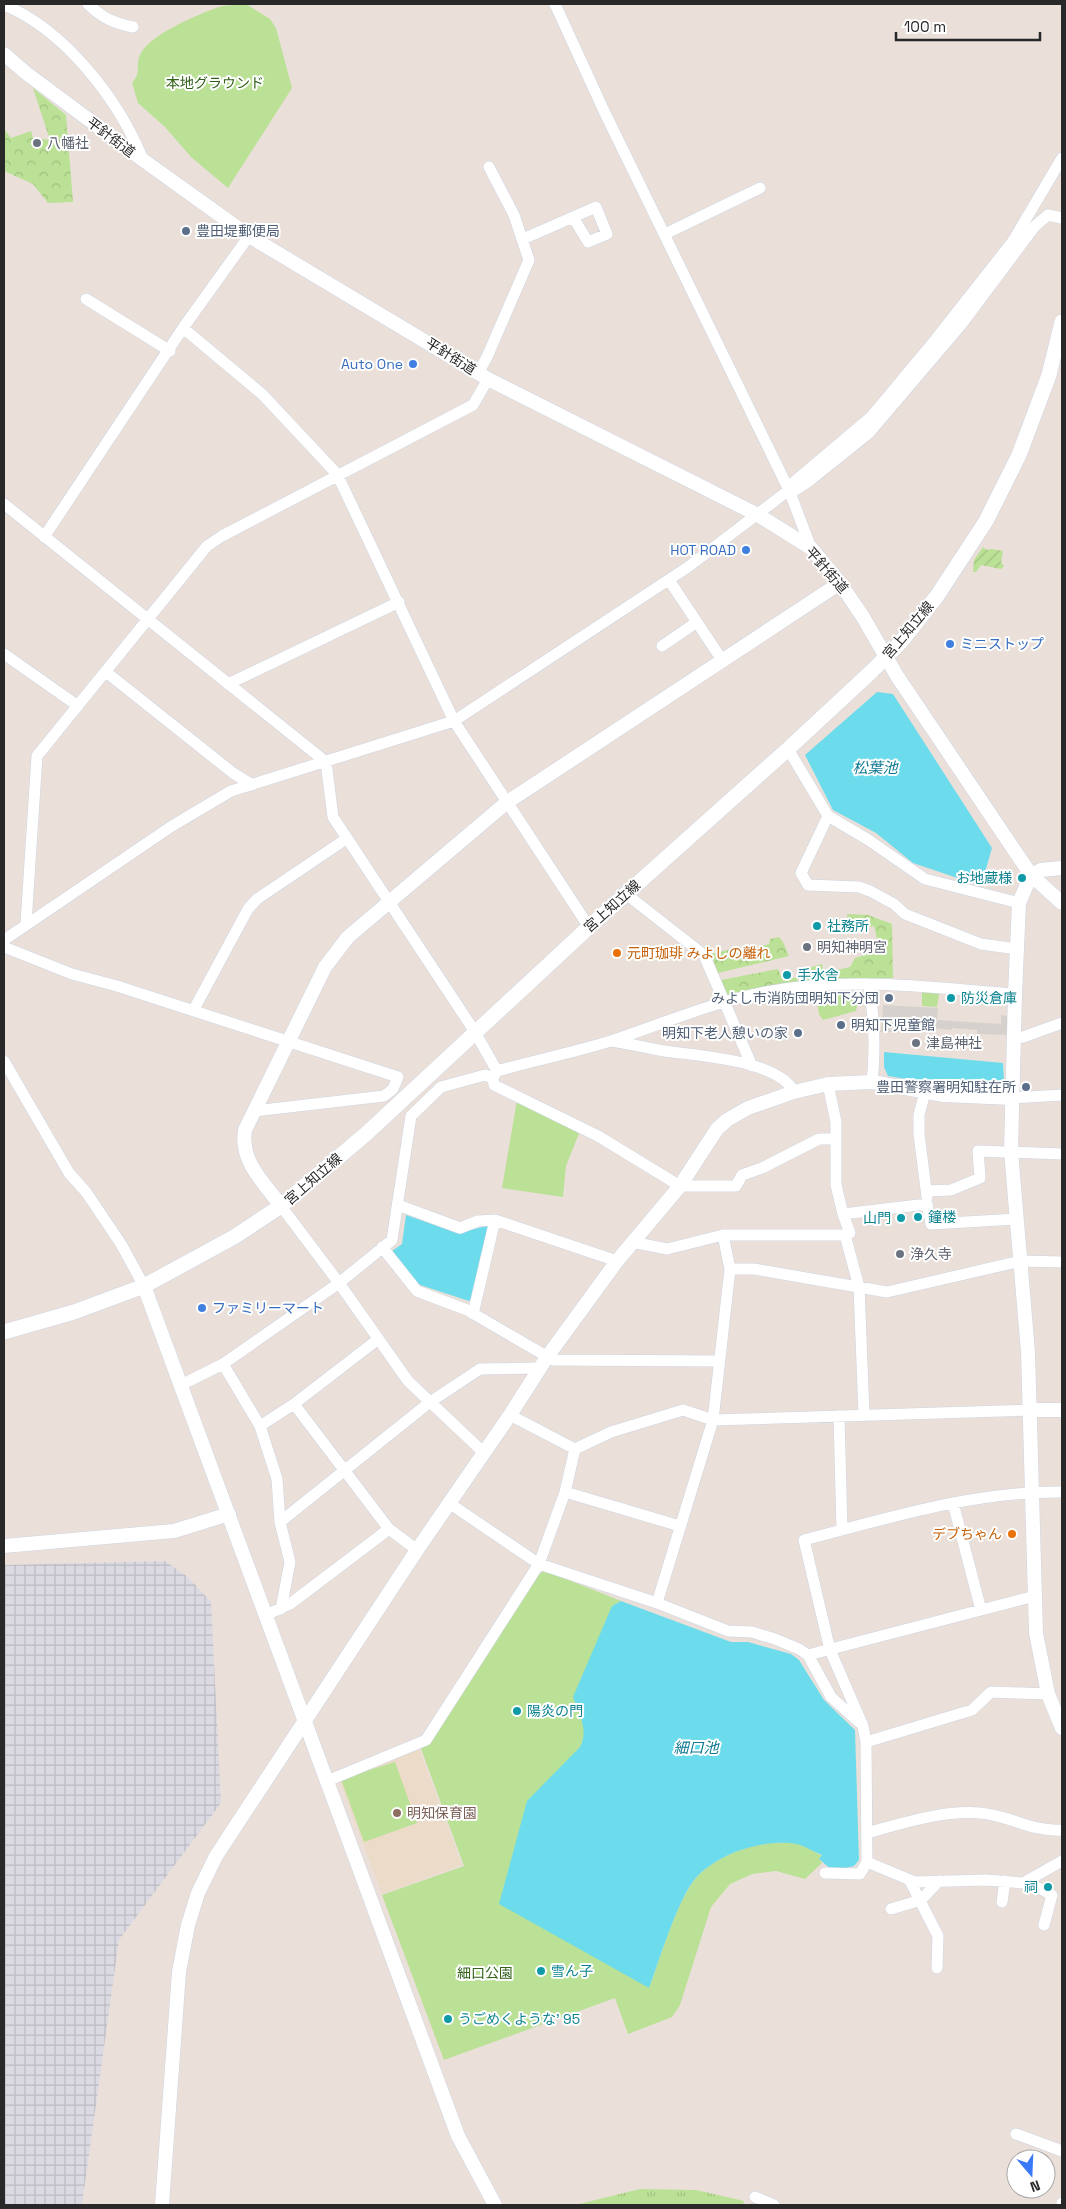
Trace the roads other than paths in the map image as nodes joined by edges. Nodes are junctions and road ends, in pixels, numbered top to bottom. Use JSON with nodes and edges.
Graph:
{"nodes":[{"id":1,"x":88,"y":4,"type":"edge"},
{"id":2,"x":555,"y":4,"type":"edge"},
{"id":3,"x":4,"y":6,"type":"edge"},
{"id":4,"x":133,"y":27,"type":"dead end"},
{"id":5,"x":4,"y":54,"type":"edge"},
{"id":6,"x":1062,"y":158,"type":"edge"},
{"id":7,"x":143,"y":160,"type":"junction"},
{"id":8,"x":489,"y":167,"type":"dead end"},
{"id":9,"x":760,"y":188,"type":"dead end"},
{"id":10,"x":572,"y":217,"type":"dead end"},
{"id":11,"x":1062,"y":218,"type":"edge"},
{"id":12,"x":664,"y":234,"type":"junction"},
{"id":13,"x":249,"y":236,"type":"junction"},
{"id":14,"x":523,"y":239,"type":"junction"},
{"id":15,"x":86,"y":299,"type":"dead end"},
{"id":16,"x":1062,"y":322,"type":"edge"},
{"id":17,"x":183,"y":328,"type":"junction"},
{"id":18,"x":170,"y":350,"type":"junction"},
{"id":19,"x":483,"y":376,"type":"junction"},
{"id":20,"x":338,"y":474,"type":"junction"},
{"id":21,"x":789,"y":490,"type":"junction"},
{"id":22,"x":4,"y":504,"type":"edge"},
{"id":23,"x":758,"y":514,"type":"junction"},
{"id":24,"x":44,"y":537,"type":"junction"},
{"id":25,"x":811,"y":548,"type":"junction"},
{"id":26,"x":669,"y":580,"type":"junction"},
{"id":27,"x":840,"y":583,"type":"junction"},
{"id":28,"x":399,"y":602,"type":"junction"},
{"id":29,"x":148,"y":620,"type":"junction"},
{"id":30,"x":697,"y":622,"type":"junction"},
{"id":31,"x":662,"y":646,"type":"dead end"},
{"id":32,"x":4,"y":654,"type":"edge"},
{"id":33,"x":886,"y":656,"type":"junction"},
{"id":34,"x":722,"y":660,"type":"junction"},
{"id":35,"x":106,"y":672,"type":"junction"},
{"id":36,"x":228,"y":684,"type":"junction"},
{"id":37,"x":78,"y":706,"type":"junction"},
{"id":38,"x":454,"y":721,"type":"junction"},
{"id":39,"x":788,"y":749,"type":"junction"},
{"id":40,"x":326,"y":762,"type":"junction"},
{"id":41,"x":252,"y":785,"type":"junction"},
{"id":42,"x":506,"y":803,"type":"junction"},
{"id":43,"x":828,"y":816,"type":"junction"},
{"id":44,"x":346,"y":839,"type":"junction"},
{"id":45,"x":1062,"y":868,"type":"edge"},
{"id":46,"x":1031,"y":876,"type":"junction"},
{"id":47,"x":626,"y":894,"type":"junction"},
{"id":48,"x":388,"y":902,"type":"junction"},
{"id":49,"x":1019,"y":903,"type":"junction"},
{"id":50,"x":1062,"y":903,"type":"edge"},
{"id":51,"x":26,"y":923,"type":"junction"},
{"id":52,"x":589,"y":927,"type":"junction"},
{"id":53,"x":4,"y":940,"type":"edge"},
{"id":54,"x":4,"y":947,"type":"edge"},
{"id":55,"x":1017,"y":949,"type":"junction"},
{"id":56,"x":869,"y":984,"type":"junction"},
{"id":57,"x":1015,"y":994,"type":"junction"},
{"id":58,"x":723,"y":1002,"type":"junction"},
{"id":59,"x":193,"y":1011,"type":"junction"},
{"id":60,"x":1062,"y":1023,"type":"edge"},
{"id":61,"x":475,"y":1032,"type":"junction"},
{"id":62,"x":1014,"y":1038,"type":"junction"},
{"id":63,"x":612,"y":1041,"type":"junction"},
{"id":64,"x":287,"y":1042,"type":"junction"},
{"id":65,"x":4,"y":1061,"type":"edge"},
{"id":66,"x":752,"y":1066,"type":"junction"},
{"id":67,"x":495,"y":1074,"type":"junction"},
{"id":68,"x":872,"y":1082,"type":"junction"},
{"id":69,"x":828,"y":1084,"type":"junction"},
{"id":70,"x":794,"y":1092,"type":"junction"},
{"id":71,"x":925,"y":1092,"type":"junction"},
{"id":72,"x":1062,"y":1095,"type":"edge"},
{"id":73,"x":1012,"y":1098,"type":"junction"},
{"id":74,"x":254,"y":1111,"type":"junction"},
{"id":75,"x":834,"y":1139,"type":"junction"},
{"id":76,"x":1011,"y":1151,"type":"junction"},
{"id":77,"x":1062,"y":1154,"type":"edge"},
{"id":78,"x":680,"y":1186,"type":"junction"},
{"id":79,"x":927,"y":1191,"type":"junction"},
{"id":80,"x":926,"y":1204,"type":"junction"},
{"id":81,"x":398,"y":1205,"type":"junction"},
{"id":82,"x":281,"y":1206,"type":"junction"},
{"id":83,"x":843,"y":1214,"type":"junction"},
{"id":84,"x":495,"y":1220,"type":"junction"},
{"id":85,"x":1017,"y":1220,"type":"junction"},
{"id":86,"x":723,"y":1235,"type":"junction"},
{"id":87,"x":845,"y":1235,"type":"junction"},
{"id":88,"x":632,"y":1242,"type":"junction"},
{"id":89,"x":382,"y":1247,"type":"junction"},
{"id":90,"x":617,"y":1261,"type":"junction"},
{"id":91,"x":1021,"y":1261,"type":"junction"},
{"id":92,"x":1062,"y":1262,"type":"edge"},
{"id":93,"x":730,"y":1269,"type":"junction"},
{"id":94,"x":339,"y":1283,"type":"junction"},
{"id":95,"x":144,"y":1286,"type":"junction"},
{"id":96,"x":860,"y":1287,"type":"junction"},
{"id":97,"x":474,"y":1314,"type":"junction"},
{"id":98,"x":4,"y":1332,"type":"edge"},
{"id":99,"x":378,"y":1340,"type":"junction"},
{"id":100,"x":718,"y":1361,"type":"junction"},
{"id":101,"x":544,"y":1363,"type":"junction"},
{"id":102,"x":223,"y":1364,"type":"junction"},
{"id":103,"x":181,"y":1385,"type":"junction"},
{"id":104,"x":430,"y":1402,"type":"junction"},
{"id":105,"x":294,"y":1404,"type":"junction"},
{"id":106,"x":1030,"y":1410,"type":"junction"},
{"id":107,"x":1062,"y":1410,"type":"edge"},
{"id":108,"x":510,"y":1415,"type":"junction"},
{"id":109,"x":864,"y":1415,"type":"junction"},
{"id":110,"x":839,"y":1416,"type":"junction"},
{"id":111,"x":713,"y":1420,"type":"junction"},
{"id":112,"x":260,"y":1426,"type":"junction"},
{"id":113,"x":576,"y":1449,"type":"junction"},
{"id":114,"x":483,"y":1452,"type":"junction"},
{"id":115,"x":345,"y":1472,"type":"junction"},
{"id":116,"x":565,"y":1492,"type":"junction"},
{"id":117,"x":1032,"y":1492,"type":"junction"},
{"id":118,"x":1062,"y":1492,"type":"edge"},
{"id":119,"x":449,"y":1503,"type":"junction"},
{"id":120,"x":953,"y":1503,"type":"junction"},
{"id":121,"x":229,"y":1514,"type":"junction"},
{"id":122,"x":280,"y":1522,"type":"junction"},
{"id":123,"x":680,"y":1526,"type":"junction"},
{"id":124,"x":389,"y":1529,"type":"junction"},
{"id":125,"x":842,"y":1530,"type":"junction"},
{"id":126,"x":4,"y":1546,"type":"edge"},
{"id":127,"x":417,"y":1550,"type":"junction"},
{"id":128,"x":539,"y":1564,"type":"junction"},
{"id":129,"x":1035,"y":1596,"type":"junction"},
{"id":130,"x":657,"y":1603,"type":"junction"},
{"id":131,"x":281,"y":1610,"type":"junction"},
{"id":132,"x":981,"y":1610,"type":"junction"},
{"id":133,"x":266,"y":1615,"type":"junction"},
{"id":134,"x":830,"y":1650,"type":"junction"},
{"id":135,"x":808,"y":1655,"type":"junction"},
{"id":136,"x":1048,"y":1694,"type":"junction"},
{"id":137,"x":305,"y":1721,"type":"junction"},
{"id":138,"x":863,"y":1726,"type":"junction"},
{"id":139,"x":1062,"y":1728,"type":"edge"},
{"id":140,"x":866,"y":1742,"type":"junction"},
{"id":141,"x":327,"y":1781,"type":"junction"},
{"id":142,"x":1062,"y":1830,"type":"edge"},
{"id":143,"x":867,"y":1833,"type":"junction"},
{"id":144,"x":1062,"y":1861,"type":"edge"},
{"id":145,"x":868,"y":1862,"type":"junction"},
{"id":146,"x":825,"y":1873,"type":"dead end"},
{"id":147,"x":910,"y":1881,"type":"junction"},
{"id":148,"x":939,"y":1881,"type":"junction"},
{"id":149,"x":1005,"y":1881,"type":"junction"},
{"id":150,"x":1023,"y":1883,"type":"junction"},
{"id":151,"x":1057,"y":1897,"type":"edge"},
{"id":152,"x":921,"y":1900,"type":"junction"},
{"id":153,"x":1002,"y":1902,"type":"dead end"},
{"id":154,"x":891,"y":1909,"type":"dead end"},
{"id":155,"x":1044,"y":1924,"type":"dead end"},
{"id":156,"x":937,"y":1968,"type":"dead end"},
{"id":157,"x":1016,"y":2134,"type":"dead end"},
{"id":158,"x":1062,"y":2150,"type":"edge"},
{"id":159,"x":162,"y":2205,"type":"edge"},
{"id":160,"x":495,"y":2205,"type":"edge"},
{"id":161,"x":756,"y":2205,"type":"edge"},
{"id":162,"x":774,"y":2205,"type":"edge"}],
"edges":[{"from":1,"to":4,"type":"street"},
{"from":2,"to":12,"type":"street"},
{"from":3,"to":7,"type":"street"},
{"from":5,"to":7,"type":"street","name":"平針街道"},
{"from":6,"to":21,"type":"street"},
{"from":7,"to":13,"type":"street","name":"平針街道"},
{"from":8,"to":14,"type":"street"},
{"from":9,"to":12,"type":"street"},
{"from":10,"to":14,"type":"street"},
{"from":11,"to":21,"type":"street"},
{"from":12,"to":21,"type":"street"},
{"from":13,"to":17,"type":"street"},
{"from":13,"to":19,"type":"street","name":"平針街道"},
{"from":14,"to":19,"type":"street"},
{"from":15,"to":18,"type":"street"},
{"from":16,"to":33,"type":"main road","name":"宮上知立線"},
{"from":17,"to":18,"type":"street"},
{"from":17,"to":20,"type":"street"},
{"from":18,"to":24,"type":"street"},
{"from":19,"to":20,"type":"street"},
{"from":19,"to":23,"type":"street","name":"平針街道"},
{"from":20,"to":28,"type":"street"},
{"from":20,"to":29,"type":"street"},
{"from":21,"to":23,"type":"street"},
{"from":21,"to":25,"type":"street"},
{"from":22,"to":24,"type":"street"},
{"from":23,"to":25,"type":"street","name":"平針街道"},
{"from":23,"to":26,"type":"street"},
{"from":24,"to":29,"type":"street"},
{"from":25,"to":27,"type":"street","name":"平針街道"},
{"from":26,"to":30,"type":"street"},
{"from":26,"to":38,"type":"street"},
{"from":27,"to":33,"type":"street","name":"平針街道"},
{"from":27,"to":34,"type":"street"},
{"from":28,"to":36,"type":"street"},
{"from":28,"to":38,"type":"street"},
{"from":29,"to":35,"type":"street"},
{"from":29,"to":36,"type":"street"},
{"from":30,"to":31,"type":"street"},
{"from":30,"to":34,"type":"street"},
{"from":32,"to":37,"type":"street"},
{"from":33,"to":39,"type":"main road","name":"宮上知立線"},
{"from":33,"to":46,"type":"street","name":"平針街道"},
{"from":34,"to":42,"type":"street"},
{"from":35,"to":37,"type":"street"},
{"from":35,"to":41,"type":"street"},
{"from":36,"to":40,"type":"street"},
{"from":37,"to":51,"type":"street"},
{"from":38,"to":40,"type":"street"},
{"from":38,"to":42,"type":"street"},
{"from":39,"to":43,"type":"street"},
{"from":39,"to":47,"type":"main road","name":"宮上知立線"},
{"from":40,"to":41,"type":"street"},
{"from":40,"to":44,"type":"street"},
{"from":41,"to":51,"type":"street"},
{"from":42,"to":48,"type":"street"},
{"from":42,"to":52,"type":"street"},
{"from":43,"to":49,"type":"street"},
{"from":43,"to":55,"type":"street"},
{"from":44,"to":48,"type":"street"},
{"from":44,"to":59,"type":"street"},
{"from":45,"to":46,"type":"street"},
{"from":46,"to":49,"type":"street"},
{"from":46,"to":50,"type":"street","name":"平針街道"},
{"from":47,"to":52,"type":"main road","name":"宮上知立線"},
{"from":47,"to":58,"type":"street"},
{"from":48,"to":61,"type":"street"},
{"from":48,"to":64,"type":"street"},
{"from":49,"to":55,"type":"street"},
{"from":51,"to":53,"type":"street"},
{"from":52,"to":61,"type":"main road","name":"宮上知立線"},
{"from":54,"to":59,"type":"street"},
{"from":55,"to":57,"type":"street"},
{"from":56,"to":57,"type":"street"},
{"from":56,"to":58,"type":"street"},
{"from":56,"to":68,"type":"street"},
{"from":57,"to":62,"type":"street"},
{"from":58,"to":63,"type":"street"},
{"from":58,"to":66,"type":"street"},
{"from":59,"to":64,"type":"street"},
{"from":60,"to":62,"type":"street"},
{"from":61,"to":67,"type":"street"},
{"from":61,"to":82,"type":"main road","name":"宮上知立線"},
{"from":62,"to":73,"type":"street"},
{"from":63,"to":66,"type":"street"},
{"from":63,"to":67,"type":"street"},
{"from":64,"to":74,"type":"street"},
{"from":64,"to":74,"type":"street"},
{"from":65,"to":95,"type":"street"},
{"from":66,"to":70,"type":"street"},
{"from":67,"to":78,"type":"street"},
{"from":67,"to":81,"type":"street"},
{"from":68,"to":69,"type":"street"},
{"from":68,"to":71,"type":"street"},
{"from":69,"to":70,"type":"street"},
{"from":69,"to":75,"type":"street"},
{"from":70,"to":78,"type":"street"},
{"from":71,"to":73,"type":"street"},
{"from":71,"to":79,"type":"street"},
{"from":72,"to":73,"type":"street"},
{"from":73,"to":76,"type":"street"},
{"from":74,"to":82,"type":"street"},
{"from":75,"to":78,"type":"street"},
{"from":75,"to":83,"type":"street"},
{"from":76,"to":77,"type":"street"},
{"from":76,"to":79,"type":"street"},
{"from":76,"to":85,"type":"street"},
{"from":78,"to":88,"type":"street"},
{"from":79,"to":80,"type":"street"},
{"from":80,"to":83,"type":"street"},
{"from":80,"to":85,"type":"street"},
{"from":81,"to":84,"type":"street"},
{"from":81,"to":89,"type":"street"},
{"from":82,"to":94,"type":"street"},
{"from":82,"to":95,"type":"main road","name":"宮上知立線"},
{"from":83,"to":87,"type":"street"},
{"from":84,"to":90,"type":"street"},
{"from":84,"to":97,"type":"street"},
{"from":85,"to":91,"type":"street"},
{"from":86,"to":87,"type":"street"},
{"from":86,"to":88,"type":"street"},
{"from":86,"to":93,"type":"street"},
{"from":87,"to":96,"type":"street"},
{"from":88,"to":90,"type":"street"},
{"from":89,"to":94,"type":"street"},
{"from":89,"to":97,"type":"street"},
{"from":90,"to":101,"type":"street"},
{"from":91,"to":92,"type":"street"},
{"from":91,"to":96,"type":"street"},
{"from":91,"to":106,"type":"street"},
{"from":93,"to":96,"type":"street"},
{"from":93,"to":100,"type":"street"},
{"from":94,"to":99,"type":"street"},
{"from":94,"to":102,"type":"street"},
{"from":95,"to":98,"type":"main road","name":"宮上知立線"},
{"from":95,"to":103,"type":"street"},
{"from":96,"to":109,"type":"street"},
{"from":97,"to":101,"type":"street"},
{"from":99,"to":104,"type":"street"},
{"from":99,"to":105,"type":"street"},
{"from":100,"to":101,"type":"street"},
{"from":100,"to":111,"type":"street"},
{"from":101,"to":104,"type":"street"},
{"from":101,"to":108,"type":"street"},
{"from":102,"to":103,"type":"street"},
{"from":102,"to":112,"type":"street"},
{"from":103,"to":121,"type":"street"},
{"from":104,"to":114,"type":"street"},
{"from":104,"to":115,"type":"street"},
{"from":105,"to":112,"type":"street"},
{"from":105,"to":115,"type":"street"},
{"from":106,"to":107,"type":"street"},
{"from":106,"to":109,"type":"street"},
{"from":106,"to":117,"type":"street"},
{"from":108,"to":113,"type":"street"},
{"from":108,"to":114,"type":"street"},
{"from":109,"to":110,"type":"street"},
{"from":110,"to":111,"type":"street"},
{"from":110,"to":125,"type":"street"},
{"from":111,"to":113,"type":"street"},
{"from":111,"to":123,"type":"street"},
{"from":112,"to":122,"type":"street"},
{"from":113,"to":116,"type":"street"},
{"from":114,"to":119,"type":"street"},
{"from":115,"to":122,"type":"street"},
{"from":115,"to":124,"type":"street"},
{"from":116,"to":123,"type":"street"},
{"from":116,"to":128,"type":"street"},
{"from":117,"to":118,"type":"street"},
{"from":117,"to":120,"type":"street"},
{"from":117,"to":129,"type":"street"},
{"from":119,"to":127,"type":"street"},
{"from":119,"to":128,"type":"street"},
{"from":120,"to":125,"type":"street"},
{"from":120,"to":132,"type":"street"},
{"from":121,"to":126,"type":"street"},
{"from":121,"to":133,"type":"street"},
{"from":122,"to":131,"type":"street"},
{"from":123,"to":130,"type":"street"},
{"from":124,"to":127,"type":"street"},
{"from":124,"to":131,"type":"street"},
{"from":125,"to":134,"type":"street"},
{"from":127,"to":137,"type":"street"},
{"from":128,"to":130,"type":"street"},
{"from":128,"to":141,"type":"street"},
{"from":129,"to":132,"type":"street"},
{"from":129,"to":136,"type":"street"},
{"from":130,"to":135,"type":"street"},
{"from":131,"to":133,"type":"street"},
{"from":132,"to":134,"type":"street"},
{"from":133,"to":137,"type":"street"},
{"from":134,"to":135,"type":"street"},
{"from":134,"to":138,"type":"street"},
{"from":135,"to":138,"type":"street"},
{"from":136,"to":139,"type":"street"},
{"from":136,"to":140,"type":"street"},
{"from":137,"to":141,"type":"street"},
{"from":137,"to":159,"type":"street"},
{"from":138,"to":140,"type":"street"},
{"from":140,"to":143,"type":"street"},
{"from":141,"to":160,"type":"street"},
{"from":142,"to":143,"type":"street"},
{"from":143,"to":145,"type":"street"},
{"from":144,"to":150,"type":"street"},
{"from":145,"to":146,"type":"street"},
{"from":145,"to":147,"type":"street"},
{"from":147,"to":148,"type":"street"},
{"from":147,"to":152,"type":"street"},
{"from":148,"to":149,"type":"street"},
{"from":148,"to":152,"type":"street"},
{"from":149,"to":150,"type":"street"},
{"from":149,"to":153,"type":"street"},
{"from":150,"to":151,"type":"street"},
{"from":151,"to":155,"type":"street"},
{"from":152,"to":154,"type":"street"},
{"from":152,"to":156,"type":"street"},
{"from":157,"to":158,"type":"street"},
{"from":161,"to":162,"type":"street"}]}
